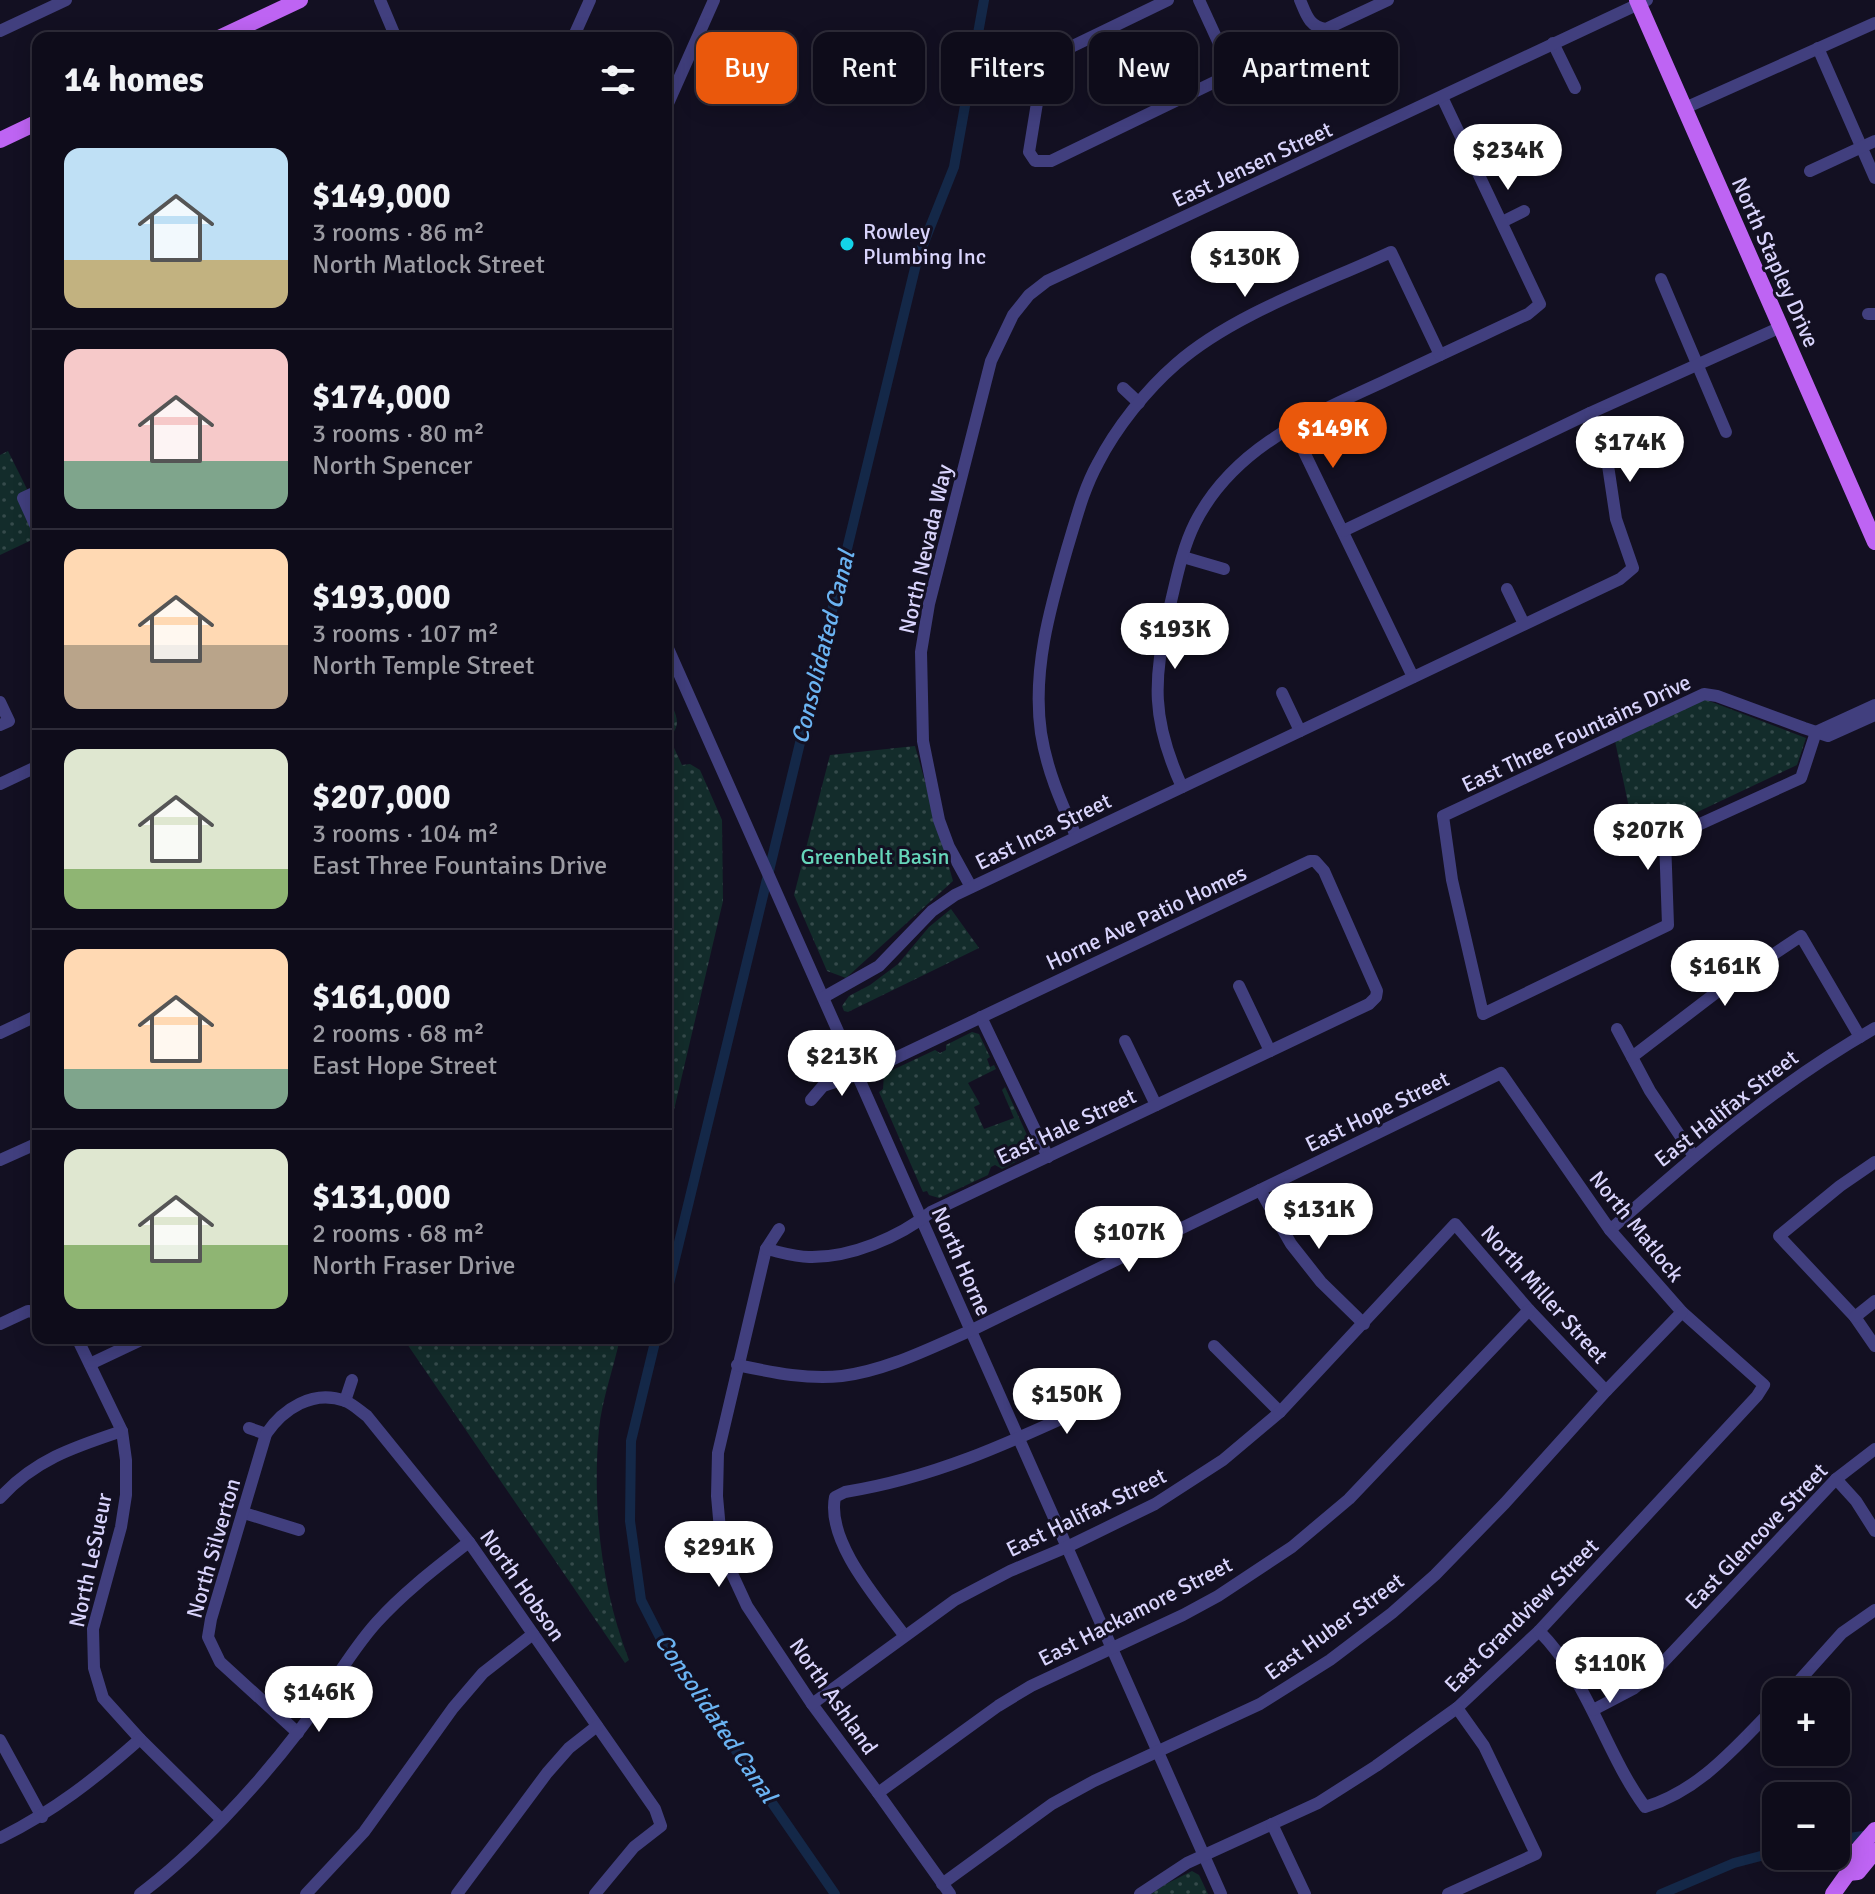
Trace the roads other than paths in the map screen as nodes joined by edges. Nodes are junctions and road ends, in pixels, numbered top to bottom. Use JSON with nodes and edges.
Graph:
{"nodes":[{"id":1,"x":66,"y":0,"type":"edge"},
{"id":2,"x":300,"y":0,"type":"edge"},
{"id":3,"x":380,"y":0,"type":"edge"},
{"id":4,"x":590,"y":0,"type":"edge"},
{"id":5,"x":714,"y":0,"type":"edge"},
{"id":6,"x":1168,"y":0,"type":"edge"},
{"id":7,"x":1199,"y":0,"type":"edge"},
{"id":8,"x":1300,"y":0,"type":"edge"},
{"id":9,"x":1388,"y":0,"type":"edge"},
{"id":10,"x":1641,"y":1,"type":"edge"},
{"id":11,"x":1875,"y":23,"type":"edge"},
{"id":12,"x":0,"y":31,"type":"edge"},
{"id":13,"x":232,"y":32,"type":"edge"},
{"id":14,"x":393,"y":32,"type":"edge"},
{"id":15,"x":576,"y":32,"type":"edge"},
{"id":16,"x":1553,"y":43,"type":"junction"},
{"id":17,"x":1818,"y":48,"type":"junction"},
{"id":18,"x":1575,"y":88,"type":"dead end"},
{"id":19,"x":672,"y":94,"type":"edge"},
{"id":20,"x":1442,"y":97,"type":"junction"},
{"id":21,"x":1685,"y":108,"type":"junction"},
{"id":22,"x":32,"y":125,"type":"edge"},
{"id":23,"x":0,"y":140,"type":"edge"},
{"id":24,"x":1875,"y":141,"type":"edge"},
{"id":25,"x":1861,"y":147,"type":"junction"},
{"id":26,"x":1810,"y":171,"type":"dead end"},
{"id":27,"x":1875,"y":178,"type":"edge"},
{"id":28,"x":1524,"y":211,"type":"dead end"},
{"id":29,"x":1502,"y":222,"type":"junction"},
{"id":30,"x":1661,"y":279,"type":"dead end"},
{"id":31,"x":1047,"y":281,"type":"joint"},
{"id":32,"x":1781,"y":327,"type":"junction"},
{"id":33,"x":1440,"y":355,"type":"junction"},
{"id":34,"x":1698,"y":363,"type":"junction"},
{"id":35,"x":1123,"y":388,"type":"dead end"},
{"id":36,"x":1139,"y":403,"type":"junction"},
{"id":37,"x":1590,"y":413,"type":"junction"},
{"id":38,"x":1291,"y":425,"type":"junction"},
{"id":39,"x":1726,"y":432,"type":"dead end"},
{"id":40,"x":32,"y":494,"type":"edge"},
{"id":41,"x":32,"y":518,"type":"edge"},
{"id":42,"x":1871,"y":522,"type":"edge"},
{"id":43,"x":1343,"y":531,"type":"junction"},
{"id":44,"x":1875,"y":542,"type":"edge"},
{"id":45,"x":1183,"y":557,"type":"junction"},
{"id":46,"x":1224,"y":569,"type":"dead end"},
{"id":47,"x":1507,"y":589,"type":"dead end"},
{"id":48,"x":1524,"y":624,"type":"junction"},
{"id":49,"x":672,"y":657,"type":"edge"},
{"id":50,"x":1413,"y":677,"type":"junction"},
{"id":51,"x":1282,"y":693,"type":"dead end"},
{"id":52,"x":0,"y":702,"type":"edge"},
{"id":53,"x":1875,"y":705,"type":"edge"},
{"id":54,"x":1875,"y":715,"type":"edge"},
{"id":55,"x":4,"y":723,"type":"edge"},
{"id":56,"x":1300,"y":731,"type":"junction"},
{"id":57,"x":1816,"y":732,"type":"junction"},
{"id":58,"x":32,"y":769,"type":"edge"},
{"id":59,"x":0,"y":784,"type":"edge"},
{"id":60,"x":1182,"y":787,"type":"junction"},
{"id":61,"x":1076,"y":836,"type":"junction"},
{"id":62,"x":971,"y":887,"type":"junction"},
{"id":63,"x":1239,"y":986,"type":"dead end"},
{"id":64,"x":824,"y":997,"type":"junction"},
{"id":65,"x":1376,"y":997,"type":"joint"},
{"id":66,"x":981,"y":1017,"type":"junction"},
{"id":67,"x":32,"y":1018,"type":"edge"},
{"id":68,"x":1875,"y":1028,"type":"edge"},
{"id":69,"x":1617,"y":1029,"type":"dead end"},
{"id":70,"x":0,"y":1033,"type":"edge"},
{"id":71,"x":1860,"y":1037,"type":"junction"},
{"id":72,"x":1125,"y":1041,"type":"dead end"},
{"id":73,"x":1270,"y":1051,"type":"junction"},
{"id":74,"x":1632,"y":1057,"type":"junction"},
{"id":75,"x":857,"y":1073,"type":"junction"},
{"id":76,"x":1501,"y":1073,"type":"joint"},
{"id":77,"x":811,"y":1100,"type":"dead end"},
{"id":78,"x":1156,"y":1105,"type":"junction"},
{"id":79,"x":32,"y":1146,"type":"edge"},
{"id":80,"x":1693,"y":1155,"type":"junction"},
{"id":81,"x":1048,"y":1157,"type":"junction"},
{"id":82,"x":0,"y":1160,"type":"edge"},
{"id":83,"x":1875,"y":1162,"type":"edge"},
{"id":84,"x":1260,"y":1190,"type":"junction"},
{"id":85,"x":922,"y":1219,"type":"junction"},
{"id":86,"x":1455,"y":1224,"type":"joint"},
{"id":87,"x":779,"y":1229,"type":"dead end"},
{"id":88,"x":1610,"y":1230,"type":"junction"},
{"id":89,"x":766,"y":1249,"type":"junction"},
{"id":90,"x":1875,"y":1301,"type":"edge"},
{"id":91,"x":1529,"y":1310,"type":"junction"},
{"id":92,"x":32,"y":1312,"type":"edge"},
{"id":93,"x":1682,"y":1312,"type":"junction"},
{"id":94,"x":1855,"y":1317,"type":"junction"},
{"id":95,"x":0,"y":1324,"type":"edge"},
{"id":96,"x":1364,"y":1324,"type":"junction"},
{"id":97,"x":972,"y":1330,"type":"junction"},
{"id":98,"x":80,"y":1344,"type":"edge"},
{"id":99,"x":132,"y":1344,"type":"edge"},
{"id":100,"x":1214,"y":1346,"type":"dead end"},
{"id":101,"x":1875,"y":1346,"type":"edge"},
{"id":102,"x":90,"y":1364,"type":"junction"},
{"id":103,"x":737,"y":1365,"type":"junction"},
{"id":104,"x":352,"y":1380,"type":"dead end"},
{"id":105,"x":1764,"y":1385,"type":"joint"},
{"id":106,"x":1606,"y":1391,"type":"junction"},
{"id":107,"x":345,"y":1401,"type":"junction"},
{"id":108,"x":1098,"y":1402,"type":"dead end"},
{"id":109,"x":1280,"y":1412,"type":"junction"},
{"id":110,"x":249,"y":1428,"type":"dead end"},
{"id":111,"x":122,"y":1431,"type":"junction"},
{"id":112,"x":266,"y":1434,"type":"junction"},
{"id":113,"x":1020,"y":1438,"type":"junction"},
{"id":114,"x":1875,"y":1449,"type":"edge"},
{"id":115,"x":1836,"y":1479,"type":"junction"},
{"id":116,"x":0,"y":1498,"type":"edge"},
{"id":117,"x":244,"y":1513,"type":"junction"},
{"id":118,"x":299,"y":1530,"type":"dead end"},
{"id":119,"x":1875,"y":1531,"type":"edge"},
{"id":120,"x":469,"y":1542,"type":"junction"},
{"id":121,"x":1067,"y":1547,"type":"junction"},
{"id":122,"x":1875,"y":1610,"type":"edge"},
{"id":123,"x":1539,"y":1631,"type":"junction"},
{"id":124,"x":533,"y":1634,"type":"junction"},
{"id":125,"x":904,"y":1635,"type":"junction"},
{"id":126,"x":1111,"y":1649,"type":"junction"},
{"id":127,"x":1802,"y":1678,"type":"edge"},
{"id":128,"x":812,"y":1704,"type":"junction"},
{"id":129,"x":1457,"y":1708,"type":"junction"},
{"id":130,"x":1593,"y":1710,"type":"junction"},
{"id":131,"x":1762,"y":1720,"type":"edge"},
{"id":132,"x":597,"y":1726,"type":"junction"},
{"id":133,"x":298,"y":1733,"type":"junction"},
{"id":134,"x":140,"y":1739,"type":"junction"},
{"id":135,"x":0,"y":1740,"type":"edge"},
{"id":136,"x":1158,"y":1752,"type":"junction"},
{"id":137,"x":878,"y":1793,"type":"junction"},
{"id":138,"x":42,"y":1817,"type":"junction"},
{"id":139,"x":221,"y":1819,"type":"junction"},
{"id":140,"x":1272,"y":1824,"type":"junction"},
{"id":141,"x":1875,"y":1830,"type":"edge"},
{"id":142,"x":0,"y":1838,"type":"edge"},
{"id":143,"x":1875,"y":1851,"type":"edge"},
{"id":144,"x":1203,"y":1855,"type":"junction"},
{"id":145,"x":1848,"y":1873,"type":"junction"},
{"id":146,"x":946,"y":1889,"type":"edge"},
{"id":147,"x":140,"y":1894,"type":"edge"},
{"id":148,"x":306,"y":1894,"type":"edge"},
{"id":149,"x":457,"y":1894,"type":"edge"},
{"id":150,"x":595,"y":1894,"type":"edge"},
{"id":151,"x":1140,"y":1894,"type":"edge"},
{"id":152,"x":1221,"y":1894,"type":"edge"},
{"id":153,"x":1305,"y":1894,"type":"edge"},
{"id":154,"x":1448,"y":1894,"type":"edge"},
{"id":155,"x":1833,"y":1894,"type":"edge"}],
"edges":[{"from":1,"to":12,"type":"street"},
{"from":2,"to":13,"type":"main road"},
{"from":3,"to":14,"type":"street"},
{"from":4,"to":15,"type":"street"},
{"from":5,"to":19,"type":"street"},
{"from":6,"to":7,"type":"street"},
{"from":8,"to":9,"type":"street"},
{"from":10,"to":16,"type":"street","name":"East Jensen Street"},
{"from":10,"to":21,"type":"main road","name":"North Stapley Drive"},
{"from":11,"to":17,"type":"street"},
{"from":16,"to":18,"type":"street"},
{"from":16,"to":20,"type":"street","name":"East Jensen Street"},
{"from":17,"to":21,"type":"street"},
{"from":17,"to":25,"type":"street"},
{"from":20,"to":29,"type":"street"},
{"from":20,"to":31,"type":"street","name":"East Jensen Street"},
{"from":21,"to":32,"type":"main road","name":"North Stapley Drive"},
{"from":22,"to":23,"type":"main road"},
{"from":24,"to":25,"type":"street"},
{"from":25,"to":26,"type":"street"},
{"from":25,"to":27,"type":"street"},
{"from":28,"to":29,"type":"street"},
{"from":29,"to":33,"type":"street"},
{"from":30,"to":34,"type":"street"},
{"from":31,"to":62,"type":"street","name":"North Nevada Way"},
{"from":32,"to":34,"type":"street"},
{"from":32,"to":42,"type":"main road","name":"North Stapley Drive"},
{"from":33,"to":36,"type":"street"},
{"from":33,"to":38,"type":"street"},
{"from":34,"to":37,"type":"street"},
{"from":34,"to":39,"type":"street"},
{"from":35,"to":36,"type":"street"},
{"from":36,"to":61,"type":"street"},
{"from":37,"to":43,"type":"street"},
{"from":37,"to":48,"type":"street","name":"East Inca Street"},
{"from":38,"to":43,"type":"street"},
{"from":38,"to":45,"type":"street"},
{"from":40,"to":41,"type":"street"},
{"from":42,"to":44,"type":"main road","name":"North Stapley Drive"},
{"from":43,"to":50,"type":"street"},
{"from":45,"to":46,"type":"street"},
{"from":45,"to":60,"type":"street"},
{"from":47,"to":48,"type":"street"},
{"from":48,"to":50,"type":"street","name":"East Inca Street"},
{"from":49,"to":64,"type":"street","name":"North Horne"},
{"from":50,"to":56,"type":"street","name":"East Inca Street"},
{"from":51,"to":56,"type":"street"},
{"from":52,"to":55,"type":"street"},
{"from":53,"to":57,"type":"street"},
{"from":54,"to":57,"type":"street"},
{"from":56,"to":60,"type":"street","name":"East Inca Street"},
{"from":57,"to":57,"type":"street","name":"East Three Fountains Drive"},
{"from":58,"to":59,"type":"street"},
{"from":60,"to":61,"type":"street","name":"East Inca Street"},
{"from":61,"to":62,"type":"street","name":"East Inca Street"},
{"from":62,"to":64,"type":"street","name":"East Inca Street"},
{"from":63,"to":73,"type":"street"},
{"from":64,"to":75,"type":"street","name":"North Horne"},
{"from":65,"to":66,"type":"street","name":"Horne Ave Patio Homes"},
{"from":65,"to":73,"type":"street","name":"East Hale Street"},
{"from":66,"to":75,"type":"street","name":"Horne Ave Patio Homes"},
{"from":66,"to":81,"type":"street"},
{"from":67,"to":70,"type":"street"},
{"from":68,"to":71,"type":"street","name":"East Halifax Street"},
{"from":69,"to":74,"type":"street"},
{"from":71,"to":74,"type":"street"},
{"from":71,"to":80,"type":"street","name":"East Halifax Street"},
{"from":72,"to":78,"type":"street"},
{"from":73,"to":78,"type":"street","name":"East Hale Street"},
{"from":74,"to":80,"type":"street"},
{"from":75,"to":77,"type":"street","name":"Horne Ave Patio Homes"},
{"from":75,"to":85,"type":"street","name":"North Horne"},
{"from":76,"to":84,"type":"street","name":"East Hope Street"},
{"from":76,"to":88,"type":"street","name":"North Matlock"},
{"from":78,"to":81,"type":"street","name":"East Hale Street"},
{"from":79,"to":82,"type":"street"},
{"from":80,"to":88,"type":"street","name":"East Halifax Street"},
{"from":81,"to":85,"type":"street","name":"East Hale Street"},
{"from":83,"to":94,"type":"street"},
{"from":84,"to":96,"type":"street"},
{"from":84,"to":97,"type":"street","name":"East Hope Street"},
{"from":85,"to":89,"type":"street","name":"East Hale Street"},
{"from":85,"to":97,"type":"street","name":"North Horne"},
{"from":86,"to":91,"type":"street","name":"North Miller Street"},
{"from":86,"to":96,"type":"street","name":"East Halifax Street"},
{"from":87,"to":89,"type":"street","name":"North Ashland"},
{"from":88,"to":93,"type":"street","name":"North Matlock"},
{"from":89,"to":103,"type":"street","name":"North Ashland"},
{"from":90,"to":94,"type":"street"},
{"from":91,"to":106,"type":"street","name":"North Miller Street"},
{"from":91,"to":126,"type":"street","name":"East Hackamore Street"},
{"from":92,"to":95,"type":"street"},
{"from":93,"to":105,"type":"street","name":"North Matlock"},
{"from":93,"to":106,"type":"street","name":"East Huber Street"},
{"from":94,"to":101,"type":"street"},
{"from":96,"to":109,"type":"street","name":"East Halifax Street"},
{"from":97,"to":103,"type":"street","name":"East Hope Street"},
{"from":97,"to":113,"type":"street","name":"North Horne"},
{"from":98,"to":102,"type":"street","name":"North LeSueur"},
{"from":99,"to":102,"type":"street"},
{"from":100,"to":109,"type":"street"},
{"from":102,"to":111,"type":"street","name":"North LeSueur"},
{"from":103,"to":128,"type":"street","name":"North Ashland"},
{"from":104,"to":107,"type":"street"},
{"from":105,"to":123,"type":"street","name":"East Grandview Street"},
{"from":106,"to":136,"type":"street","name":"East Huber Street"},
{"from":107,"to":112,"type":"street","name":"North Silverton"},
{"from":107,"to":120,"type":"street","name":"North Hobson"},
{"from":108,"to":113,"type":"street"},
{"from":109,"to":121,"type":"street","name":"East Halifax Street"},
{"from":110,"to":112,"type":"street"},
{"from":111,"to":116,"type":"street"},
{"from":111,"to":134,"type":"street","name":"North LeSueur"},
{"from":112,"to":117,"type":"street","name":"North Silverton"},
{"from":113,"to":121,"type":"street","name":"North Horne"},
{"from":113,"to":125,"type":"street"},
{"from":114,"to":115,"type":"street","name":"East Glencove Street"},
{"from":115,"to":119,"type":"street"},
{"from":115,"to":130,"type":"street","name":"East Glencove Street"},
{"from":117,"to":118,"type":"street"},
{"from":117,"to":133,"type":"street","name":"North Silverton"},
{"from":120,"to":124,"type":"street","name":"North Hobson"},
{"from":120,"to":133,"type":"street"},
{"from":121,"to":125,"type":"street","name":"East Halifax Street"},
{"from":121,"to":126,"type":"street","name":"North Horne"},
{"from":122,"to":127,"type":"street"},
{"from":123,"to":129,"type":"street","name":"East Grandview Street"},
{"from":123,"to":130,"type":"street"},
{"from":124,"to":132,"type":"street","name":"North Hobson"},
{"from":124,"to":148,"type":"street"},
{"from":125,"to":128,"type":"street","name":"East Halifax Street"},
{"from":126,"to":136,"type":"street","name":"North Horne"},
{"from":126,"to":137,"type":"street","name":"East Hackamore Street"},
{"from":128,"to":137,"type":"street","name":"North Ashland"},
{"from":129,"to":140,"type":"street","name":"East Grandview Street"},
{"from":129,"to":154,"type":"street"},
{"from":130,"to":131,"type":"street"},
{"from":132,"to":149,"type":"street"},
{"from":132,"to":150,"type":"street","name":"North Hobson"},
{"from":133,"to":139,"type":"street"},
{"from":134,"to":138,"type":"street"},
{"from":134,"to":139,"type":"street","name":"North LeSueur"},
{"from":135,"to":138,"type":"street"},
{"from":136,"to":144,"type":"street","name":"North Horne"},
{"from":136,"to":146,"type":"street","name":"East Huber Street"},
{"from":137,"to":146,"type":"street","name":"North Ashland"},
{"from":138,"to":142,"type":"street"},
{"from":139,"to":147,"type":"street"},
{"from":140,"to":144,"type":"street","name":"East Grandview Street"},
{"from":140,"to":153,"type":"street"},
{"from":141,"to":145,"type":"main road"},
{"from":143,"to":145,"type":"main road"},
{"from":144,"to":151,"type":"street","name":"East Grandview Street"},
{"from":144,"to":152,"type":"street","name":"North Horne"},
{"from":145,"to":155,"type":"main road"}]}
